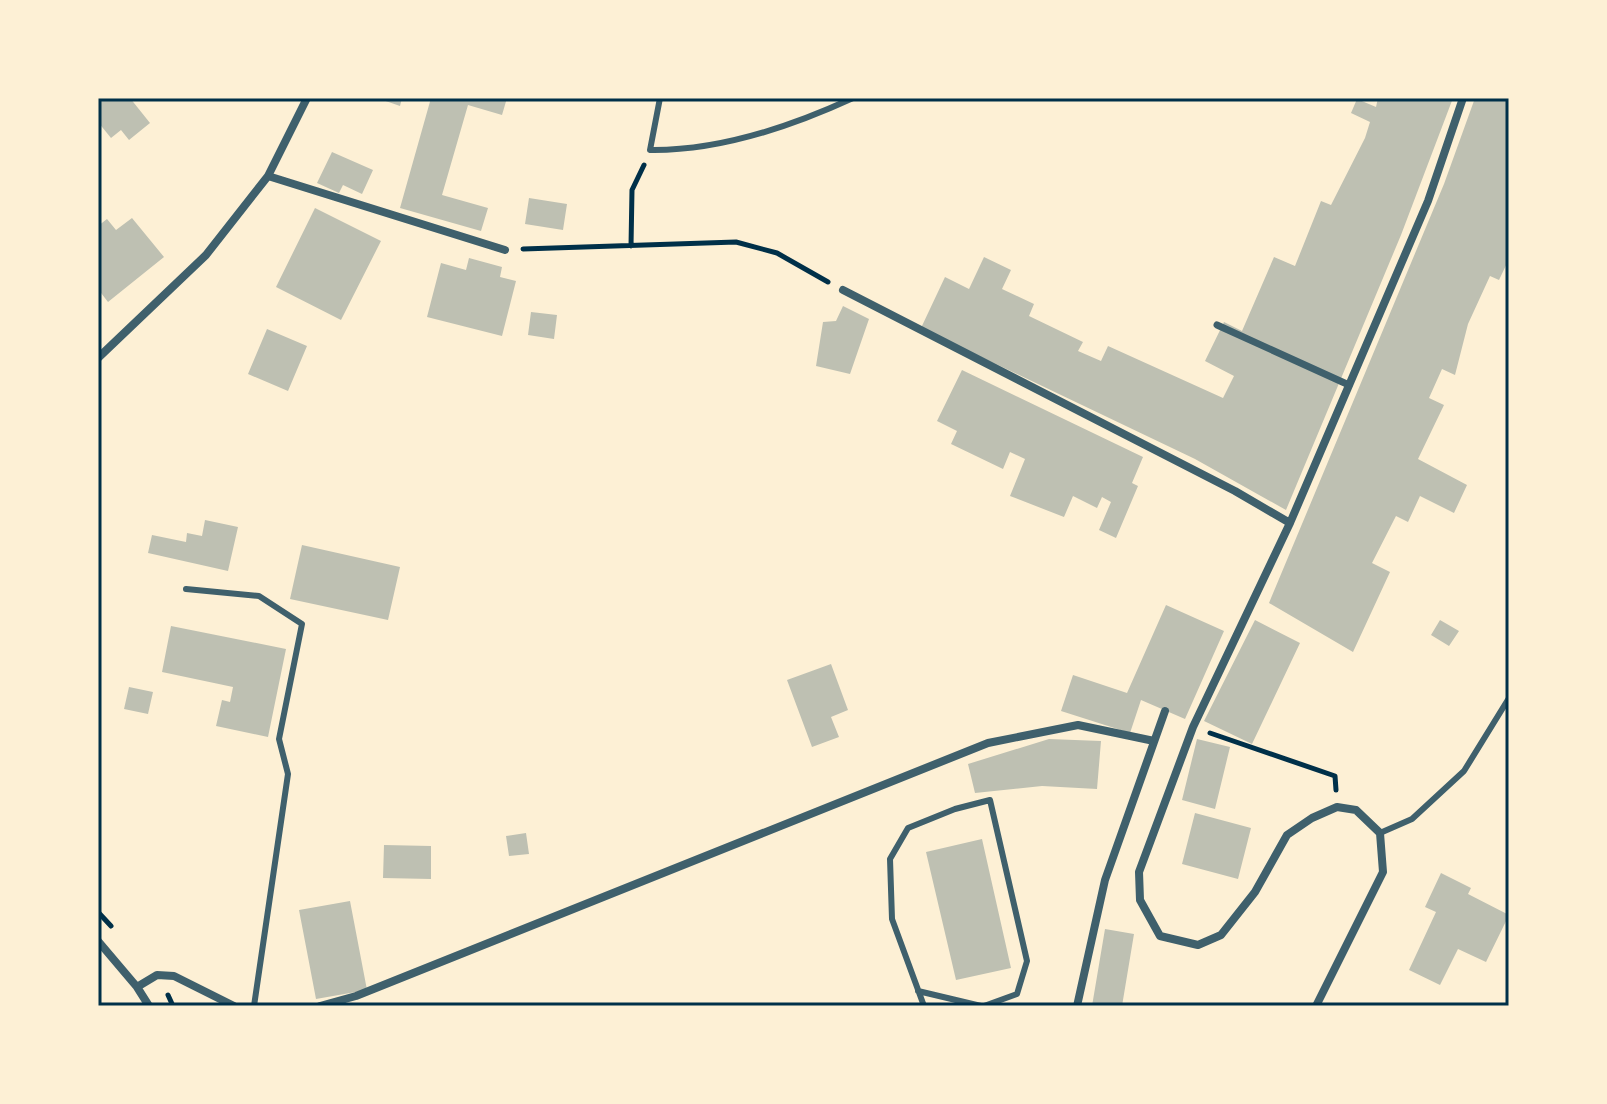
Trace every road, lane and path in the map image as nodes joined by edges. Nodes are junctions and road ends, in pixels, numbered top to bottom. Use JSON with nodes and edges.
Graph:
{"nodes":[{"id":1,"x":307,"y":98,"type":"edge"},
{"id":2,"x":660,"y":98,"type":"edge"},
{"id":3,"x":853,"y":98,"type":"edge"},
{"id":4,"x":1463,"y":98,"type":"edge"},
{"id":5,"x":650,"y":150,"type":"junction"},
{"id":6,"x":268,"y":176,"type":"junction"},
{"id":7,"x":631,"y":246,"type":"junction"},
{"id":8,"x":505,"y":250,"type":"joint"},
{"id":9,"x":843,"y":290,"type":"joint"},
{"id":10,"x":1217,"y":325,"type":"dead end"},
{"id":11,"x":98,"y":358,"type":"edge"},
{"id":12,"x":1349,"y":385,"type":"junction"},
{"id":13,"x":1290,"y":523,"type":"junction"},
{"id":14,"x":186,"y":589,"type":"dead end"},
{"id":15,"x":1509,"y":698,"type":"edge"},
{"id":16,"x":1165,"y":711,"type":"dead end"},
{"id":17,"x":1218,"y":736,"type":"dead end"},
{"id":18,"x":1154,"y":741,"type":"junction"},
{"id":19,"x":1337,"y":807,"type":"junction"},
{"id":20,"x":1380,"y":833,"type":"junction"},
{"id":21,"x":98,"y":941,"type":"edge"},
{"id":22,"x":137,"y":987,"type":"junction"},
{"id":23,"x":918,"y":991,"type":"junction"},
{"id":24,"x":149,"y":1006,"type":"edge"},
{"id":25,"x":234,"y":1006,"type":"edge"},
{"id":26,"x":254,"y":1006,"type":"edge"},
{"id":27,"x":320,"y":1006,"type":"edge"},
{"id":28,"x":924,"y":1006,"type":"edge"},
{"id":29,"x":982,"y":1006,"type":"edge"},
{"id":30,"x":1077,"y":1006,"type":"edge"},
{"id":31,"x":1316,"y":1006,"type":"edge"}],
"edges":[{"from":1,"to":6,"type":"street"},
{"from":2,"to":5,"type":"lane"},
{"from":3,"to":5,"type":"lane"},
{"from":4,"to":12,"type":"street"},
{"from":5,"to":7,"type":"path"},
{"from":6,"to":8,"type":"street"},
{"from":6,"to":11,"type":"street"},
{"from":7,"to":8,"type":"path"},
{"from":7,"to":9,"type":"path"},
{"from":9,"to":13,"type":"street"},
{"from":10,"to":12,"type":"street"},
{"from":12,"to":13,"type":"street"},
{"from":13,"to":19,"type":"street"},
{"from":14,"to":26,"type":"lane"},
{"from":15,"to":20,"type":"lane"},
{"from":16,"to":18,"type":"street"},
{"from":17,"to":19,"type":"path"},
{"from":18,"to":27,"type":"street"},
{"from":18,"to":30,"type":"street"},
{"from":19,"to":20,"type":"street"},
{"from":20,"to":31,"type":"street"},
{"from":21,"to":22,"type":"street"},
{"from":22,"to":24,"type":"street"},
{"from":22,"to":25,"type":"street"},
{"from":23,"to":28,"type":"lane"},
{"from":23,"to":29,"type":"lane"},
{"from":23,"to":29,"type":"lane"}]}
